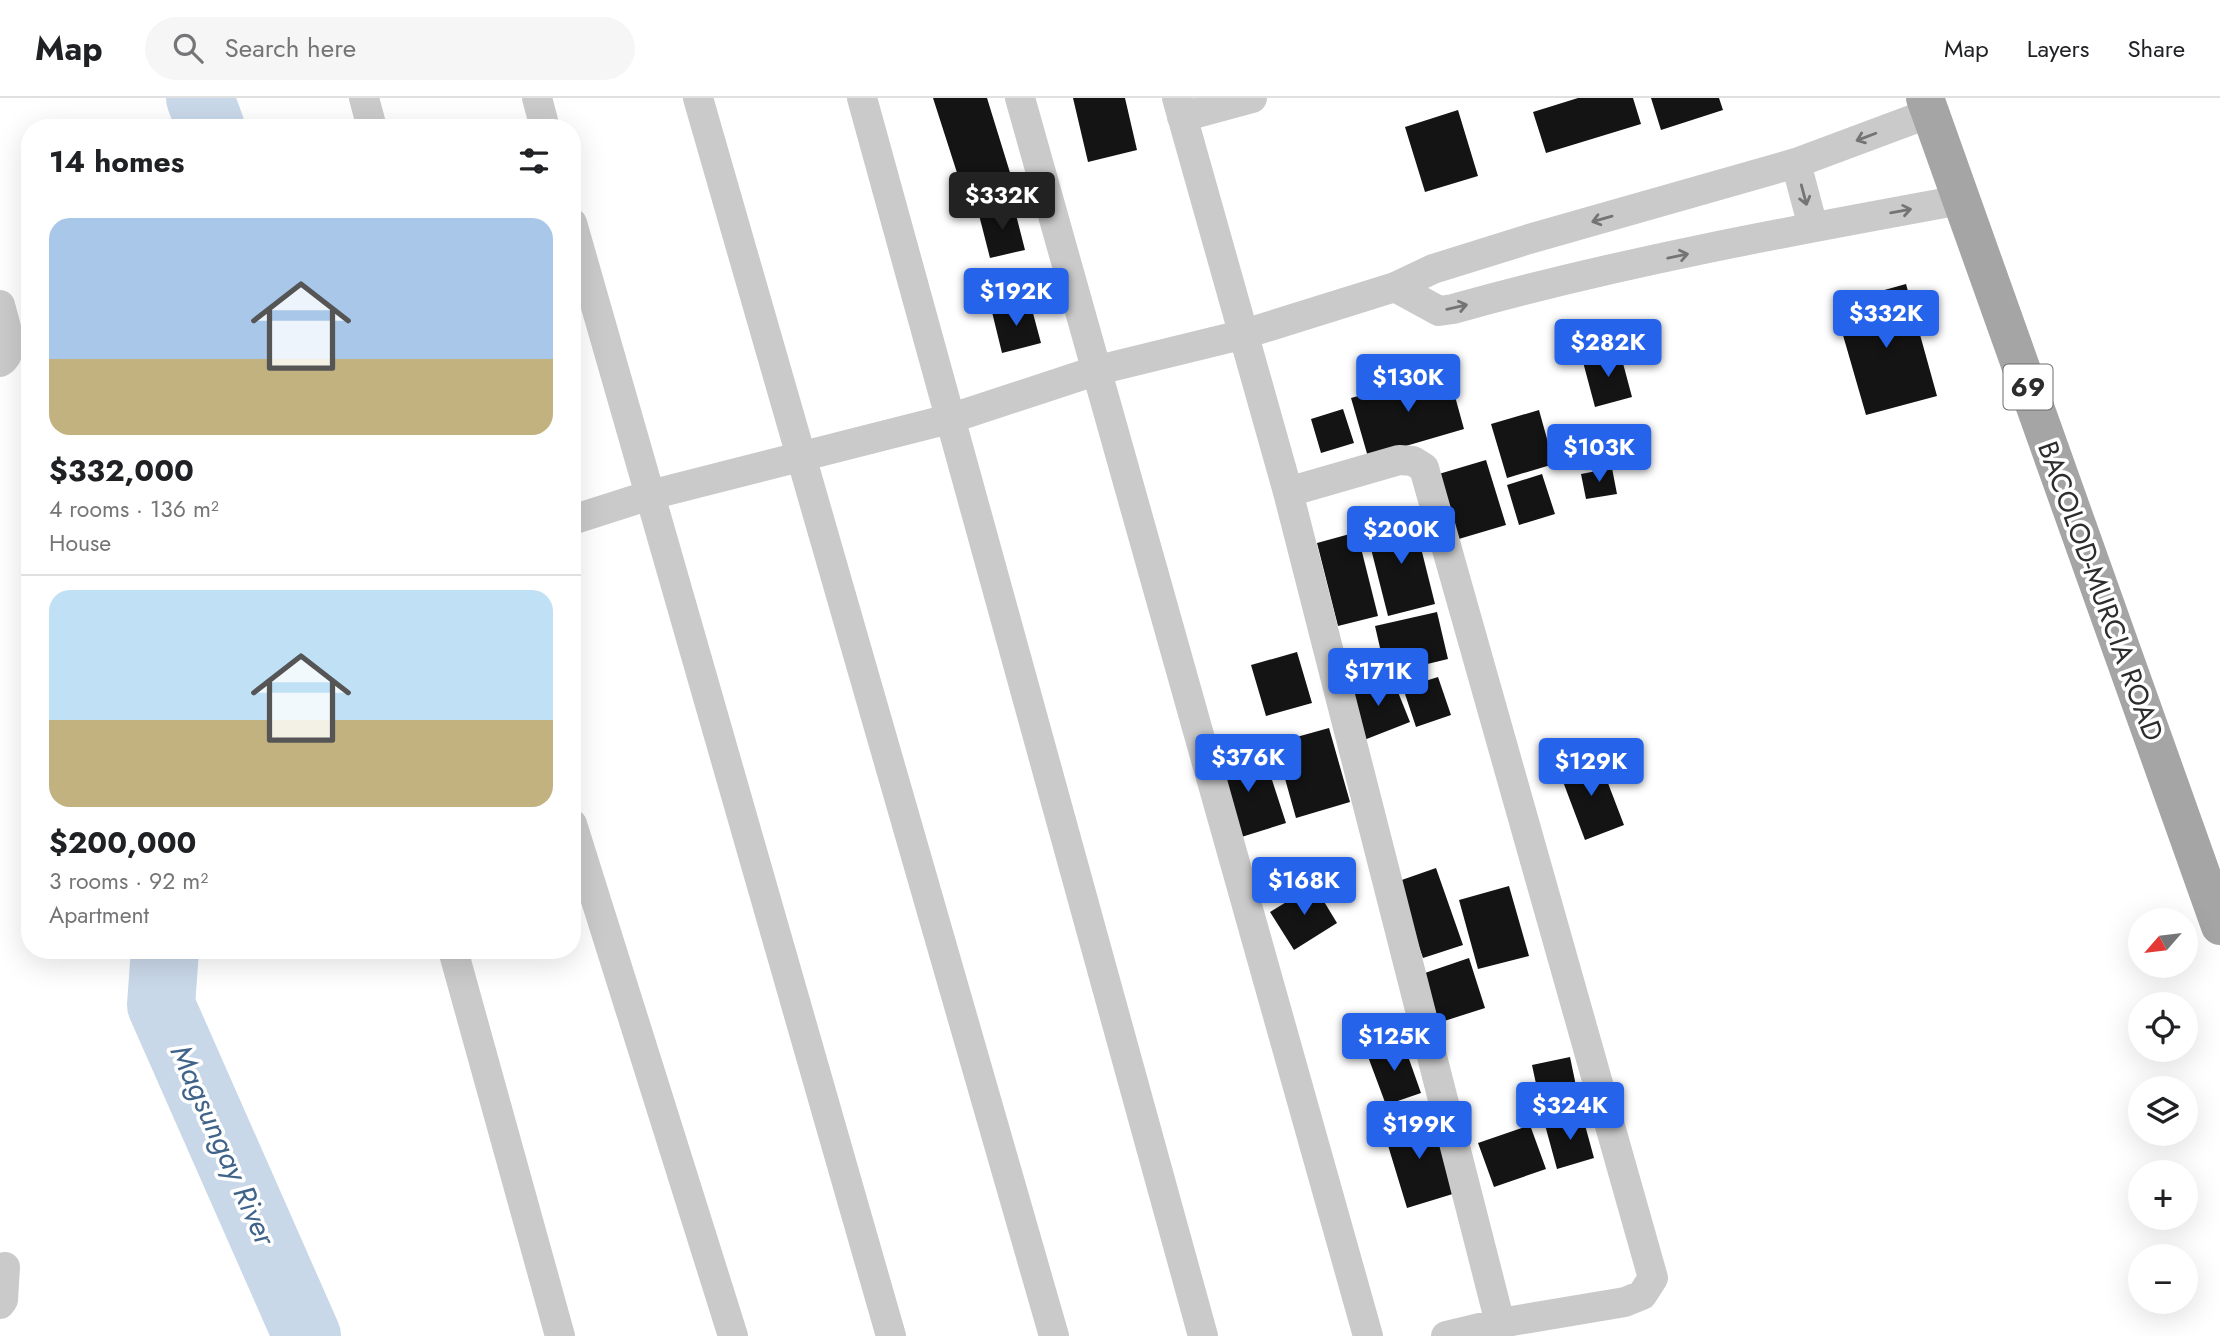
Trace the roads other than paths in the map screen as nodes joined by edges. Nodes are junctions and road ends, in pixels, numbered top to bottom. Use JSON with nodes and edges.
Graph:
{"nodes":[{"id":1,"x":363,"y":98,"type":"edge"},
{"id":2,"x":537,"y":98,"type":"edge"},
{"id":3,"x":698,"y":98,"type":"edge"},
{"id":4,"x":862,"y":98,"type":"edge"},
{"id":5,"x":1020,"y":98,"type":"edge"},
{"id":6,"x":1252,"y":98,"type":"edge"},
{"id":7,"x":1927,"y":105,"type":"edge"},
{"id":8,"x":1179,"y":108,"type":"edge"},
{"id":9,"x":369,"y":119,"type":"edge"},
{"id":10,"x":543,"y":119,"type":"edge"},
{"id":11,"x":1796,"y":163,"type":"junction"},
{"id":12,"x":1961,"y":200,"type":"junction"},
{"id":13,"x":1813,"y":227,"type":"junction"},
{"id":14,"x":1529,"y":239,"type":"junction"},
{"id":15,"x":581,"y":254,"type":"edge"},
{"id":16,"x":1537,"y":285,"type":"junction"},
{"id":17,"x":1395,"y":287,"type":"junction"},
{"id":18,"x":0,"y":305,"type":"edge"},
{"id":19,"x":1241,"y":335,"type":"junction"},
{"id":20,"x":0,"y":362,"type":"edge"},
{"id":21,"x":1098,"y":370,"type":"junction"},
{"id":22,"x":949,"y":419,"type":"junction"},
{"id":23,"x":802,"y":456,"type":"junction"},
{"id":24,"x":1288,"y":492,"type":"junction"},
{"id":25,"x":650,"y":495,"type":"junction"},
{"id":26,"x":581,"y":517,"type":"edge"},
{"id":27,"x":581,"y":853,"type":"edge"},
{"id":28,"x":2220,"y":926,"type":"edge"},
{"id":29,"x":455,"y":959,"type":"edge"},
{"id":30,"x":5,"y":1267,"type":"dead end"},
{"id":31,"x":0,"y":1304,"type":"edge"},
{"id":32,"x":1500,"y":1322,"type":"junction"},
{"id":33,"x":560,"y":1336,"type":"edge"},
{"id":34,"x":733,"y":1336,"type":"edge"},
{"id":35,"x":891,"y":1336,"type":"edge"},
{"id":36,"x":1054,"y":1336,"type":"edge"},
{"id":37,"x":1203,"y":1336,"type":"edge"},
{"id":38,"x":1368,"y":1336,"type":"edge"},
{"id":39,"x":1446,"y":1336,"type":"edge"}],
"edges":[{"from":1,"to":9,"type":"street"},
{"from":2,"to":10,"type":"street"},
{"from":3,"to":23,"type":"street"},
{"from":4,"to":22,"type":"street"},
{"from":5,"to":21,"type":"street"},
{"from":6,"to":8,"type":"street"},
{"from":7,"to":11,"type":"street","one_way":true},
{"from":7,"to":12,"type":"main road","name":"BACOLOD-MURCIA ROAD","number":"69"},
{"from":8,"to":19,"type":"street"},
{"from":11,"to":13,"type":"street","one_way":true},
{"from":11,"to":14,"type":"street","one_way":true},
{"from":13,"to":12,"type":"street","one_way":true},
{"from":12,"to":28,"type":"main road","name":"BACOLOD-MURCIA ROAD","number":"69"},
{"from":16,"to":13,"type":"street","one_way":true},
{"from":14,"to":16,"type":"street"},
{"from":14,"to":17,"type":"street"},
{"from":15,"to":25,"type":"street"},
{"from":17,"to":16,"type":"street","one_way":true},
{"from":17,"to":19,"type":"street"},
{"from":18,"to":20,"type":"street"},
{"from":19,"to":21,"type":"street"},
{"from":19,"to":24,"type":"street"},
{"from":21,"to":22,"type":"street"},
{"from":21,"to":38,"type":"street"},
{"from":22,"to":23,"type":"street"},
{"from":22,"to":37,"type":"street"},
{"from":23,"to":25,"type":"street"},
{"from":23,"to":36,"type":"street"},
{"from":24,"to":32,"type":"street"},
{"from":24,"to":32,"type":"street"},
{"from":25,"to":26,"type":"street"},
{"from":25,"to":35,"type":"street"},
{"from":27,"to":34,"type":"street"},
{"from":29,"to":33,"type":"street"},
{"from":30,"to":31,"type":"street"},
{"from":32,"to":39,"type":"street"}]}
